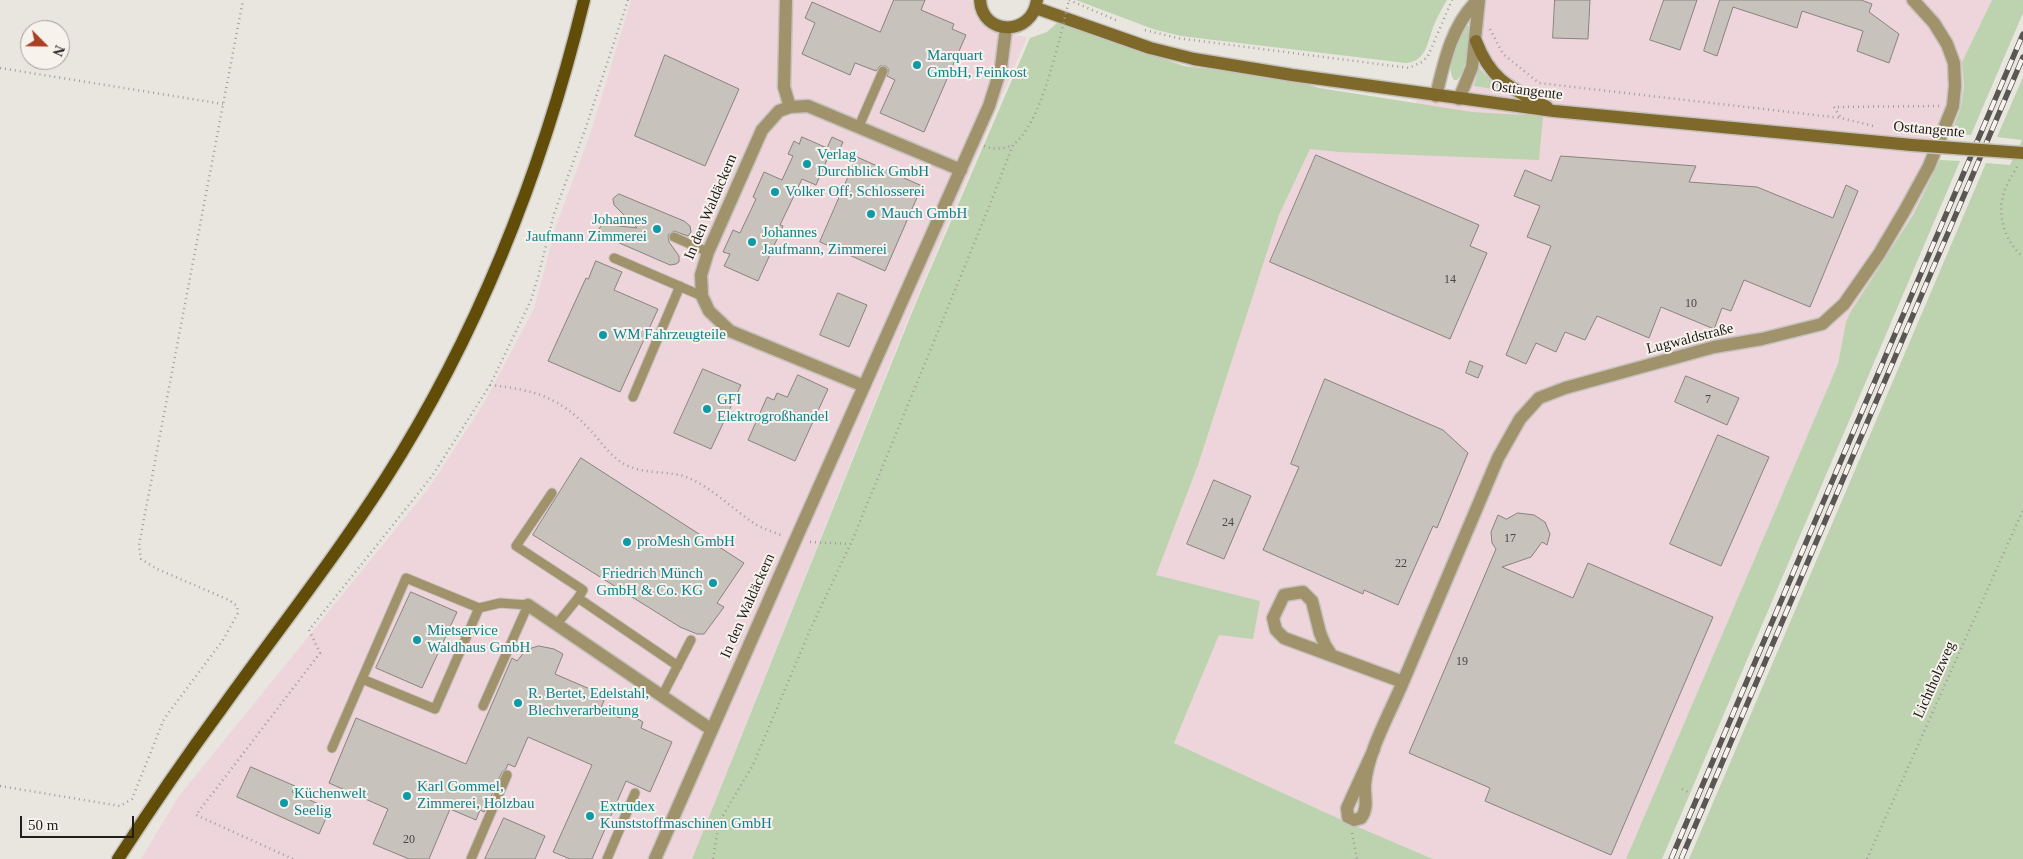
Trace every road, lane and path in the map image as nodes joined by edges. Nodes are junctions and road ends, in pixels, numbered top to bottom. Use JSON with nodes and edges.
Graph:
{"nodes":[{"id":1,"x":243,"y":0,"type":"edge"},
{"id":2,"x":584,"y":0,"type":"edge"},
{"id":3,"x":628,"y":0,"type":"edge"},
{"id":4,"x":980,"y":0,"type":"edge"},
{"id":5,"x":1069,"y":0,"type":"edge"},
{"id":6,"x":1452,"y":0,"type":"edge"},
{"id":7,"x":1479,"y":0,"type":"edge"},
{"id":8,"x":1913,"y":0,"type":"edge"},
{"id":9,"x":788,"y":4,"type":"edge"},
{"id":10,"x":1037,"y":4,"type":"edge"},
{"id":11,"x":1122,"y":22,"type":"dead end"},
{"id":12,"x":1488,"y":24,"type":"dead end"},
{"id":13,"x":1006,"y":28,"type":"junction"},
{"id":14,"x":1139,"y":29,"type":"dead end"},
{"id":15,"x":1476,"y":41,"type":"junction"},
{"id":16,"x":0,"y":68,"type":"edge"},
{"id":17,"x":883,"y":71,"type":"dead end"},
{"id":18,"x":1436,"y":96,"type":"junction"},
{"id":19,"x":1459,"y":99,"type":"junction"},
{"id":20,"x":223,"y":104,"type":"junction"},
{"id":21,"x":1953,"y":106,"type":"junction"},
{"id":22,"x":790,"y":107,"type":"junction"},
{"id":23,"x":1554,"y":111,"type":"junction"},
{"id":24,"x":1841,"y":118,"type":"junction"},
{"id":25,"x":859,"y":126,"type":"junction"},
{"id":26,"x":1881,"y":128,"type":"dead end"},
{"id":27,"x":974,"y":142,"type":"junction"},
{"id":28,"x":1012,"y":145,"type":"junction"},
{"id":29,"x":2021,"y":158,"type":"edge"},
{"id":30,"x":961,"y":170,"type":"junction"},
{"id":31,"x":674,"y":237,"type":"dead end"},
{"id":32,"x":708,"y":252,"type":"junction"},
{"id":33,"x":2023,"y":256,"type":"edge"},
{"id":34,"x":614,"y":258,"type":"dead end"},
{"id":35,"x":680,"y":286,"type":"junction"},
{"id":36,"x":702,"y":296,"type":"junction"},
{"id":37,"x":490,"y":385,"type":"junction"},
{"id":38,"x":864,"y":386,"type":"junction"},
{"id":39,"x":633,"y":397,"type":"dead end"},
{"id":40,"x":552,"y":493,"type":"dead end"},
{"id":41,"x":2023,"y":510,"type":"edge"},
{"id":42,"x":795,"y":541,"type":"junction"},
{"id":43,"x":850,"y":544,"type":"junction"},
{"id":44,"x":578,"y":598,"type":"junction"},
{"id":45,"x":528,"y":605,"type":"junction"},
{"id":46,"x":479,"y":608,"type":"junction"},
{"id":47,"x":556,"y":625,"type":"junction"},
{"id":48,"x":690,"y":640,"type":"dead end"},
{"id":49,"x":1332,"y":656,"type":"junction"},
{"id":50,"x":678,"y":666,"type":"junction"},
{"id":51,"x":362,"y":679,"type":"junction"},
{"id":52,"x":1403,"y":682,"type":"junction"},
{"id":53,"x":662,"y":696,"type":"junction"},
{"id":54,"x":483,"y":706,"type":"dead end"},
{"id":55,"x":712,"y":730,"type":"junction"},
{"id":56,"x":332,"y":748,"type":"dead end"},
{"id":57,"x":1374,"y":749,"type":"junction"},
{"id":58,"x":507,"y":775,"type":"dead end"},
{"id":59,"x":0,"y":786,"type":"edge"},
{"id":60,"x":1682,"y":789,"type":"dead end"},
{"id":61,"x":636,"y":793,"type":"dead end"},
{"id":62,"x":1690,"y":793,"type":"dead end"},
{"id":63,"x":1348,"y":817,"type":"junction"},
{"id":64,"x":118,"y":859,"type":"edge"},
{"id":65,"x":293,"y":859,"type":"edge"},
{"id":66,"x":471,"y":859,"type":"edge"},
{"id":67,"x":608,"y":859,"type":"edge"},
{"id":68,"x":655,"y":859,"type":"edge"},
{"id":69,"x":713,"y":859,"type":"edge"},
{"id":70,"x":1357,"y":859,"type":"edge"},
{"id":71,"x":1867,"y":859,"type":"edge"}],
"edges":[{"from":1,"to":20,"type":"path"},
{"from":2,"to":64,"type":"main road"},
{"from":3,"to":37,"type":"path"},
{"from":4,"to":13,"type":"main road"},
{"from":5,"to":11,"type":"path"},
{"from":5,"to":28,"type":"path","bridge":true},
{"from":6,"to":14,"type":"path"},
{"from":7,"to":15,"type":"street"},
{"from":7,"to":18,"type":"street"},
{"from":8,"to":21,"type":"street","name":"Lugwaldstraße"},
{"from":9,"to":22,"type":"street"},
{"from":10,"to":13,"type":"main road","name":"Osttangente"},
{"from":10,"to":18,"type":"main road","name":"Osttangente"},
{"from":12,"to":24,"type":"path"},
{"from":13,"to":27,"type":"street","name":"In den Waldäckern"},
{"from":15,"to":19,"type":"street"},
{"from":15,"to":23,"type":"main road"},
{"from":16,"to":20,"type":"path"},
{"from":17,"to":25,"type":"lane"},
{"from":18,"to":19,"type":"main road","name":"Osttangente"},
{"from":19,"to":23,"type":"main road","name":"Osttangente"},
{"from":20,"to":59,"type":"path"},
{"from":21,"to":24,"type":"path"},
{"from":21,"to":52,"type":"street","name":"Lugwaldstraße"},
{"from":22,"to":25,"type":"street"},
{"from":22,"to":32,"type":"street","name":"In den Waldäckern"},
{"from":23,"to":29,"type":"main road","name":"Osttangente","bridge":true},
{"from":24,"to":26,"type":"path"},
{"from":25,"to":30,"type":"street"},
{"from":27,"to":28,"type":"path"},
{"from":27,"to":30,"type":"street","name":"In den Waldäckern"},
{"from":28,"to":43,"type":"path"},
{"from":29,"to":33,"type":"path"},
{"from":30,"to":38,"type":"street","name":"In den Waldäckern"},
{"from":31,"to":32,"type":"lane"},
{"from":32,"to":36,"type":"street","name":"In den Waldäckern"},
{"from":34,"to":35,"type":"lane"},
{"from":35,"to":36,"type":"lane"},
{"from":35,"to":39,"type":"lane"},
{"from":36,"to":38,"type":"street"},
{"from":37,"to":42,"type":"path"},
{"from":37,"to":65,"type":"path"},
{"from":38,"to":42,"type":"street","name":"In den Waldäckern"},
{"from":40,"to":44,"type":"lane"},
{"from":41,"to":71,"type":"path","name":"Lichtholzweg"},
{"from":42,"to":43,"type":"path"},
{"from":42,"to":55,"type":"street","name":"In den Waldäckern"},
{"from":43,"to":69,"type":"path"},
{"from":44,"to":47,"type":"lane"},
{"from":44,"to":50,"type":"lane"},
{"from":45,"to":46,"type":"lane"},
{"from":45,"to":47,"type":"street"},
{"from":45,"to":54,"type":"lane"},
{"from":46,"to":51,"type":"lane"},
{"from":46,"to":51,"type":"lane"},
{"from":47,"to":53,"type":"street"},
{"from":48,"to":50,"type":"lane"},
{"from":49,"to":49,"type":"street"},
{"from":49,"to":52,"type":"street"},
{"from":50,"to":53,"type":"lane"},
{"from":51,"to":56,"type":"lane"},
{"from":52,"to":57,"type":"street","name":"Lugwaldstraße"},
{"from":53,"to":55,"type":"street"},
{"from":55,"to":68,"type":"street","name":"In den Waldäckern"},
{"from":57,"to":63,"type":"street","name":"Lugwaldstraße"},
{"from":57,"to":63,"type":"street","name":"Lugwaldstraße"},
{"from":58,"to":66,"type":"lane"},
{"from":60,"to":62,"type":"path"},
{"from":61,"to":67,"type":"lane"},
{"from":63,"to":70,"type":"path"}]}
